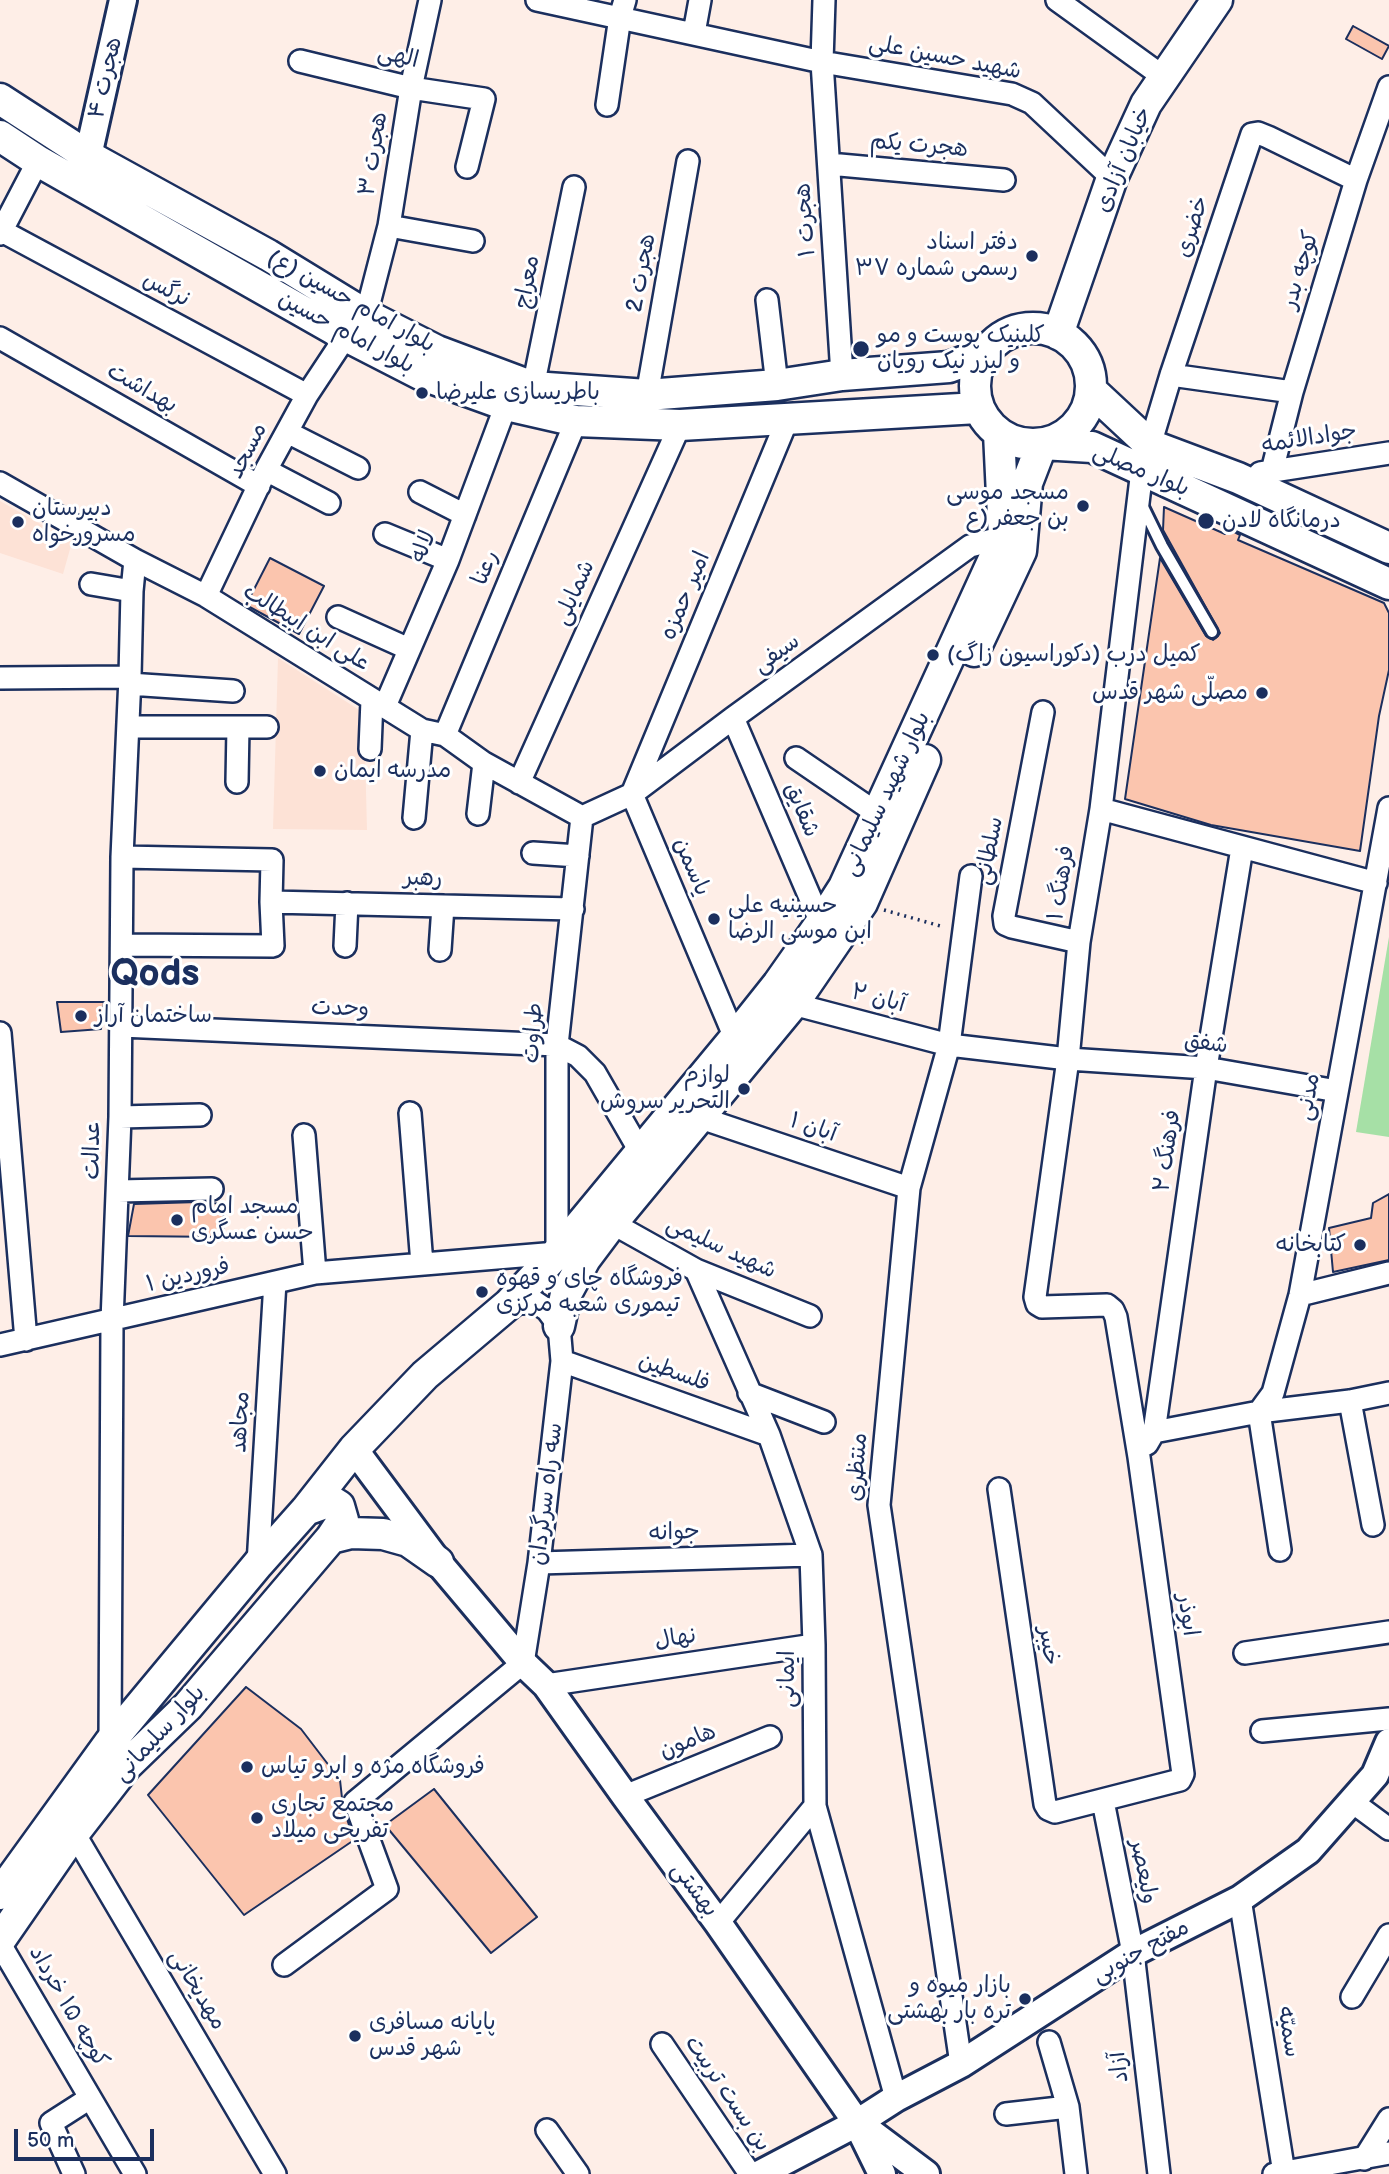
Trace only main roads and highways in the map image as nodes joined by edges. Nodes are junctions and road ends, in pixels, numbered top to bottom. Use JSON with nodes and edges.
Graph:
{"nodes":[{"id":1,"x":1217,"y":0,"type":"edge"},
{"id":2,"x":0,"y":99,"type":"edge"},
{"id":3,"x":0,"y":136,"type":"edge"},
{"id":4,"x":356,"y":325,"type":"junction"},
{"id":5,"x":1058,"y":334,"type":"junction"},
{"id":6,"x":984,"y":354,"type":"junction"},
{"id":7,"x":1091,"y":390,"type":"junction"},
{"id":8,"x":978,"y":408,"type":"junction"},
{"id":9,"x":999,"y":433,"type":"junction"},
{"id":10,"x":1042,"y":443,"type":"junction"},
{"id":11,"x":1143,"y":471,"type":"junction"},
{"id":12,"x":1389,"y":548,"type":"edge"},
{"id":13,"x":1389,"y":584,"type":"edge"},
{"id":14,"x":559,"y":1326,"type":"road end"},
{"id":15,"x":306,"y":1510,"type":"junction"},
{"id":16,"x":331,"y":1538,"type":"junction"},
{"id":17,"x":438,"y":1562,"type":"road end"},
{"id":18,"x":0,"y":1894,"type":"edge"},
{"id":19,"x":0,"y":1942,"type":"edge"}],
"edges":[{"from":1,"to":5,"type":"main road","name":"خیابان آزادی"},
{"from":2,"to":4,"type":"main road","name":"بلوار امام حسین (ع)"},
{"from":3,"to":4,"type":"main road","name":"بلوار امام حسین"},
{"from":4,"to":6,"type":"main road","name":"بلوار امام حسین (ع)"},
{"from":4,"to":8,"type":"main road","name":"بلوار امام حسین"},
{"from":5,"to":6,"type":"main road"},
{"from":5,"to":7,"type":"main road"},
{"from":6,"to":8,"type":"main road"},
{"from":7,"to":10,"type":"main road"},
{"from":7,"to":11,"type":"main road","name":"بلوار مصلی"},
{"from":8,"to":9,"type":"main road"},
{"from":9,"to":10,"type":"main road"},
{"from":9,"to":15,"type":"main road","name":"بلوار شهید سلیمانی"},
{"from":10,"to":11,"type":"main road","name":"بلوار مصلی"},
{"from":10,"to":14,"type":"main road","name":"بلوار شهید سلیمانی"},
{"from":11,"to":12,"type":"main road","name":"بلوار مصلی"},
{"from":11,"to":13,"type":"main road","name":"بلوار مصلی"},
{"from":15,"to":16,"type":"main road"},
{"from":15,"to":18,"type":"main road","name":"بلوار سلیمانی"},
{"from":16,"to":17,"type":"main road"},
{"from":16,"to":19,"type":"main road","name":"بلوار سلیمانی"}]}
